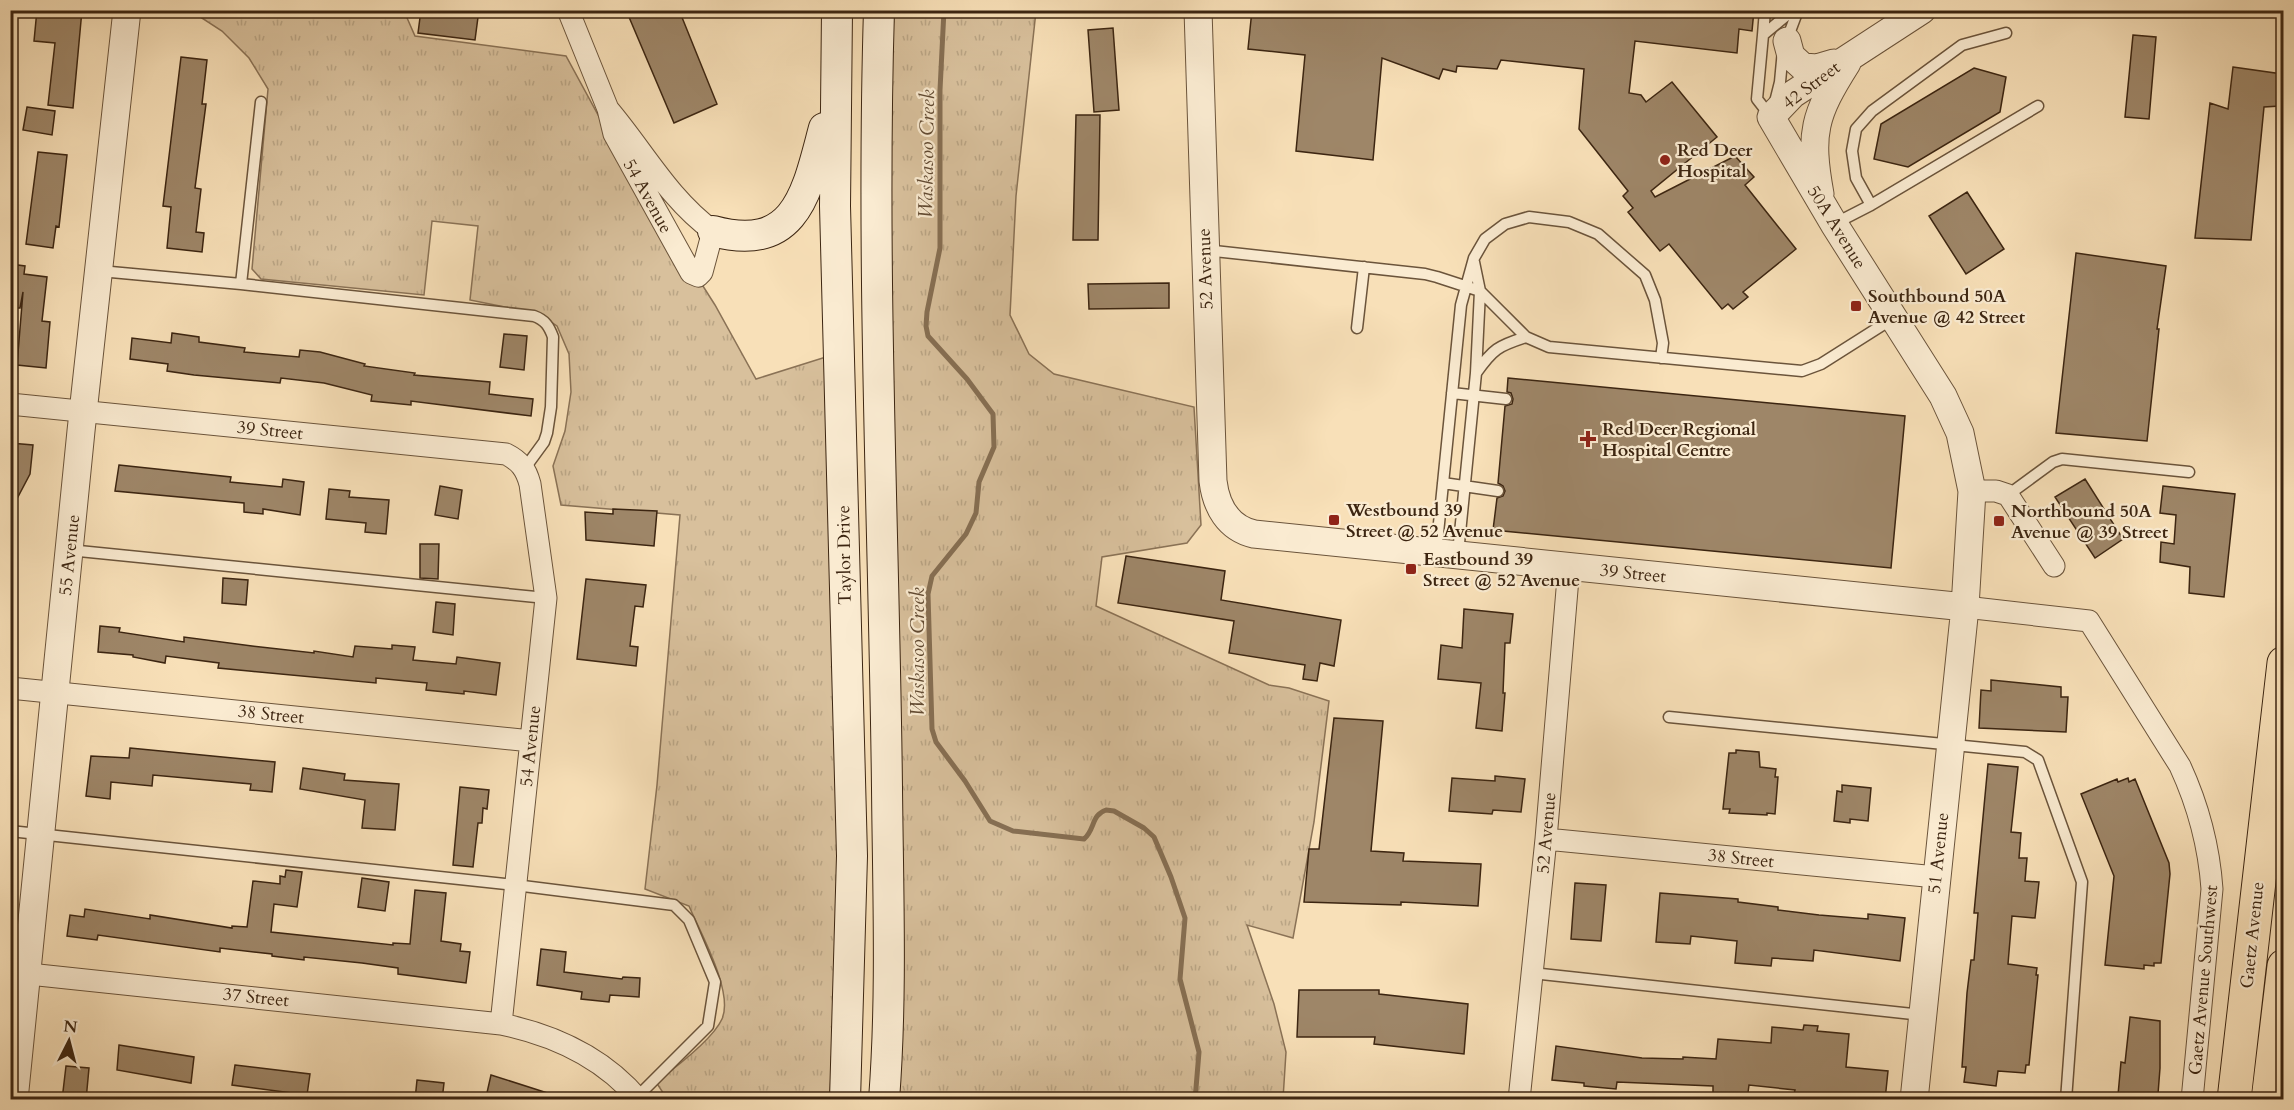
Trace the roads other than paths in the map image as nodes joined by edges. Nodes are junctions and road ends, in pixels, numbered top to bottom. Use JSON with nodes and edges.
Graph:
{"nodes":[{"id":1,"x":127,"y":10,"type":"edge"},
{"id":2,"x":568,"y":10,"type":"edge"},
{"id":3,"x":837,"y":10,"type":"edge"},
{"id":4,"x":879,"y":10,"type":"edge"},
{"id":5,"x":1198,"y":10,"type":"edge"},
{"id":6,"x":1765,"y":10,"type":"edge"},
{"id":7,"x":1796,"y":10,"type":"edge"},
{"id":8,"x":1922,"y":10,"type":"edge"},
{"id":9,"x":2006,"y":33,"type":"dead end"},
{"id":10,"x":1775,"y":38,"type":"junction"},
{"id":11,"x":1852,"y":55,"type":"junction"},
{"id":12,"x":835,"y":84,"type":"junction"},
{"id":13,"x":261,"y":102,"type":"dead end"},
{"id":14,"x":2038,"y":106,"type":"dead end"},
{"id":15,"x":608,"y":109,"type":"junction"},
{"id":16,"x":1771,"y":117,"type":"junction"},
{"id":17,"x":1871,"y":205,"type":"junction"},
{"id":18,"x":1828,"y":213,"type":"junction"},
{"id":19,"x":713,"y":231,"type":"junction"},
{"id":20,"x":1204,"y":250,"type":"junction"},
{"id":21,"x":1474,"y":258,"type":"junction"},
{"id":22,"x":1364,"y":267,"type":"junction"},
{"id":23,"x":100,"y":271,"type":"junction"},
{"id":24,"x":241,"y":284,"type":"junction"},
{"id":25,"x":1466,"y":286,"type":"junction"},
{"id":26,"x":1480,"y":291,"type":"junction"},
{"id":27,"x":1894,"y":318,"type":"junction"},
{"id":28,"x":1357,"y":328,"type":"dead end"},
{"id":29,"x":1526,"y":336,"type":"junction"},
{"id":30,"x":1661,"y":358,"type":"junction"},
{"id":31,"x":1476,"y":373,"type":"junction"},
{"id":32,"x":1452,"y":393,"type":"junction"},
{"id":33,"x":1473,"y":395,"type":"junction"},
{"id":34,"x":1506,"y":399,"type":"dead end"},
{"id":35,"x":10,"y":404,"type":"edge"},
{"id":36,"x":83,"y":411,"type":"junction"},
{"id":37,"x":525,"y":468,"type":"junction"},
{"id":38,"x":2189,"y":472,"type":"dead end"},
{"id":39,"x":1443,"y":483,"type":"junction"},
{"id":40,"x":1464,"y":486,"type":"junction"},
{"id":41,"x":1498,"y":491,"type":"dead end"},
{"id":42,"x":1972,"y":491,"type":"junction"},
{"id":43,"x":2008,"y":495,"type":"junction"},
{"id":44,"x":1232,"y":522,"type":"joint"},
{"id":45,"x":69,"y":550,"type":"junction"},
{"id":46,"x":1447,"y":554,"type":"junction"},
{"id":47,"x":1569,"y":566,"type":"junction"},
{"id":48,"x":2054,"y":566,"type":"dead end"},
{"id":49,"x":546,"y":598,"type":"junction"},
{"id":50,"x":1965,"y":607,"type":"junction"},
{"id":51,"x":2283,"y":663,"type":"edge"},
{"id":52,"x":10,"y":688,"type":"edge"},
{"id":53,"x":54,"y":693,"type":"junction"},
{"id":54,"x":1669,"y":717,"type":"dead end"},
{"id":55,"x":531,"y":741,"type":"junction"},
{"id":56,"x":1949,"y":745,"type":"junction"},
{"id":57,"x":10,"y":831,"type":"edge"},
{"id":58,"x":40,"y":834,"type":"junction"},
{"id":59,"x":1546,"y":839,"type":"junction"},
{"id":60,"x":1936,"y":877,"type":"junction"},
{"id":61,"x":515,"y":885,"type":"junction"},
{"id":62,"x":2283,"y":966,"type":"edge"},
{"id":63,"x":18,"y":973,"type":"edge"},
{"id":64,"x":1532,"y":973,"type":"junction"},
{"id":65,"x":1923,"y":1015,"type":"junction"},
{"id":66,"x":501,"y":1024,"type":"junction"},
{"id":67,"x":638,"y":1098,"type":"edge"},
{"id":68,"x":14,"y":1100,"type":"edge"},
{"id":69,"x":845,"y":1100,"type":"edge"},
{"id":70,"x":885,"y":1100,"type":"edge"},
{"id":71,"x":1520,"y":1100,"type":"edge"},
{"id":72,"x":1914,"y":1100,"type":"edge"},
{"id":73,"x":2066,"y":1100,"type":"edge"},
{"id":74,"x":2192,"y":1100,"type":"edge"},
{"id":75,"x":2234,"y":1100,"type":"edge"},
{"id":76,"x":2268,"y":1100,"type":"edge"}],
"edges":[{"from":1,"to":23,"type":"street","name":"55 Avenue"},
{"from":2,"to":15,"type":"street","name":"54 Avenue"},
{"from":3,"to":12,"type":"main road","name":"Taylor Drive"},
{"from":4,"to":70,"type":"main road"},
{"from":5,"to":20,"type":"street","name":"52 Avenue"},
{"from":6,"to":10,"type":"lane"},
{"from":7,"to":10,"type":"lane"},
{"from":7,"to":10,"type":"lane"},
{"from":8,"to":11,"type":"street","name":"42 Street"},
{"from":9,"to":17,"type":"lane"},
{"from":10,"to":11,"type":"street"},
{"from":10,"to":16,"type":"lane"},
{"from":10,"to":16,"type":"lane"},
{"from":11,"to":16,"type":"street","name":"42 Street"},
{"from":11,"to":18,"type":"street","name":"42 Street"},
{"from":12,"to":19,"type":"main road"},
{"from":12,"to":69,"type":"main road","name":"Taylor Drive"},
{"from":13,"to":24,"type":"lane"},
{"from":14,"to":17,"type":"lane"},
{"from":15,"to":19,"type":"street","name":"54 Avenue"},
{"from":15,"to":19,"type":"street","name":"54 Avenue"},
{"from":16,"to":18,"type":"street","name":"50A Avenue"},
{"from":17,"to":18,"type":"lane"},
{"from":18,"to":27,"type":"street","name":"50A Avenue"},
{"from":20,"to":22,"type":"lane"},
{"from":20,"to":44,"type":"street","name":"52 Avenue"},
{"from":21,"to":25,"type":"lane"},
{"from":21,"to":26,"type":"lane"},
{"from":21,"to":30,"type":"lane"},
{"from":22,"to":25,"type":"lane"},
{"from":22,"to":28,"type":"lane"},
{"from":23,"to":24,"type":"lane"},
{"from":23,"to":36,"type":"street","name":"55 Avenue"},
{"from":24,"to":37,"type":"lane"},
{"from":25,"to":26,"type":"lane"},
{"from":25,"to":32,"type":"lane"},
{"from":26,"to":29,"type":"lane"},
{"from":26,"to":31,"type":"lane"},
{"from":27,"to":30,"type":"lane"},
{"from":27,"to":42,"type":"street","name":"50A Avenue"},
{"from":29,"to":30,"type":"lane"},
{"from":29,"to":31,"type":"lane"},
{"from":31,"to":33,"type":"lane"},
{"from":32,"to":33,"type":"lane"},
{"from":32,"to":39,"type":"lane"},
{"from":33,"to":34,"type":"lane"},
{"from":33,"to":40,"type":"lane"},
{"from":35,"to":36,"type":"street","name":"39 Street"},
{"from":36,"to":37,"type":"street","name":"39 Street"},
{"from":36,"to":45,"type":"street","name":"55 Avenue"},
{"from":37,"to":49,"type":"street","name":"54 Avenue"},
{"from":38,"to":43,"type":"lane"},
{"from":39,"to":40,"type":"lane"},
{"from":39,"to":46,"type":"lane"},
{"from":40,"to":41,"type":"lane"},
{"from":40,"to":46,"type":"lane"},
{"from":42,"to":43,"type":"street"},
{"from":42,"to":50,"type":"street","name":"50A Avenue"},
{"from":43,"to":48,"type":"street"},
{"from":44,"to":46,"type":"street","name":"39 Street"},
{"from":45,"to":49,"type":"lane"},
{"from":45,"to":53,"type":"street","name":"55 Avenue"},
{"from":46,"to":47,"type":"street","name":"39 Street"},
{"from":47,"to":50,"type":"street","name":"39 Street"},
{"from":47,"to":59,"type":"street","name":"52 Avenue"},
{"from":49,"to":55,"type":"street","name":"54 Avenue"},
{"from":50,"to":56,"type":"street","name":"51 Avenue"},
{"from":50,"to":74,"type":"street","name":"Gaetz Avenue Southwest"},
{"from":51,"to":75,"type":"main road","name":"Gaetz Avenue"},
{"from":52,"to":53,"type":"street","name":"38 Street"},
{"from":53,"to":55,"type":"street","name":"38 Street"},
{"from":53,"to":58,"type":"street","name":"55 Avenue"},
{"from":54,"to":56,"type":"lane"},
{"from":55,"to":61,"type":"street","name":"54 Avenue"},
{"from":56,"to":60,"type":"street","name":"51 Avenue"},
{"from":56,"to":73,"type":"lane"},
{"from":57,"to":58,"type":"lane"},
{"from":58,"to":61,"type":"lane"},
{"from":58,"to":63,"type":"street","name":"55 Avenue"},
{"from":59,"to":60,"type":"street","name":"38 Street"},
{"from":59,"to":64,"type":"street","name":"52 Avenue"},
{"from":60,"to":65,"type":"street","name":"51 Avenue"},
{"from":61,"to":66,"type":"street","name":"54 Avenue"},
{"from":61,"to":67,"type":"lane"},
{"from":62,"to":76,"type":"main road","name":"Gaetz Avenue"},
{"from":63,"to":66,"type":"street","name":"37 Street"},
{"from":63,"to":68,"type":"street","name":"55 Avenue"},
{"from":64,"to":65,"type":"lane"},
{"from":64,"to":71,"type":"street","name":"52 Avenue"},
{"from":65,"to":72,"type":"street","name":"51 Avenue"},
{"from":66,"to":67,"type":"street","name":"37 Street"}]}
